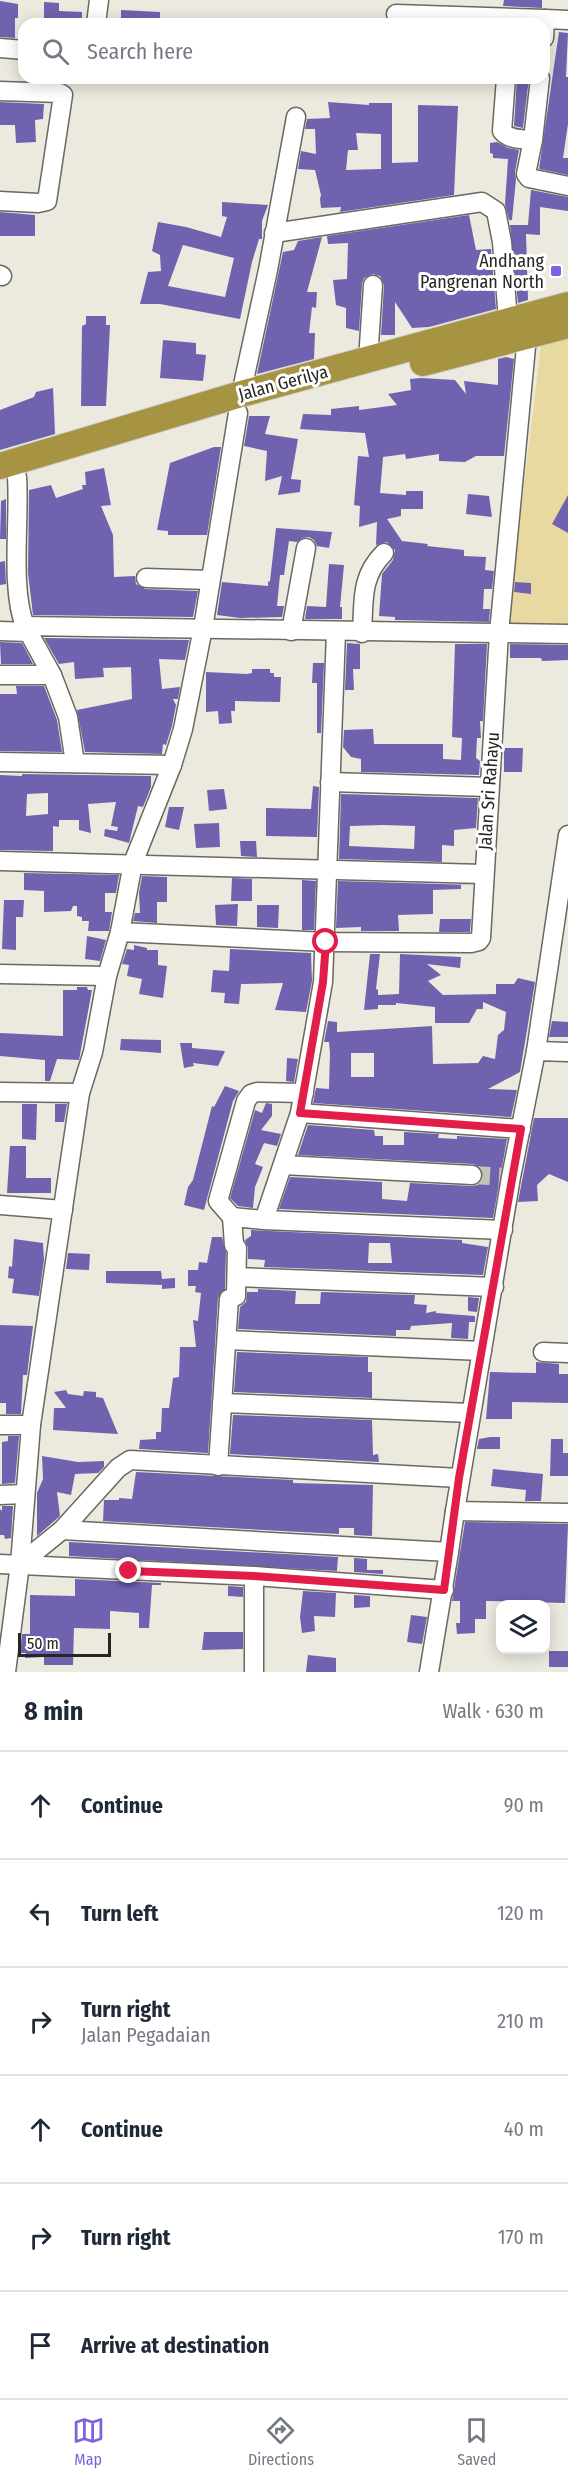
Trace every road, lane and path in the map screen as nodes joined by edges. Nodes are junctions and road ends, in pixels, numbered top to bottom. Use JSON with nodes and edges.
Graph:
{"nodes":[{"id":1,"x":99,"y":0,"type":"edge"},
{"id":2,"x":396,"y":14,"type":"dead end"},
{"id":3,"x":97,"y":18,"type":"edge"},
{"id":4,"x":515,"y":18,"type":"edge"},
{"id":5,"x":550,"y":19,"type":"edge"},
{"id":6,"x":568,"y":20,"type":"edge"},
{"id":7,"x":0,"y":48,"type":"edge"},
{"id":8,"x":18,"y":50,"type":"edge"},
{"id":9,"x":506,"y":84,"type":"edge"},
{"id":10,"x":539,"y":84,"type":"edge"},
{"id":11,"x":0,"y":91,"type":"edge"},
{"id":12,"x":296,"y":117,"type":"dead end"},
{"id":13,"x":533,"y":140,"type":"junction"},
{"id":14,"x":568,"y":186,"type":"edge"},
{"id":15,"x":0,"y":201,"type":"edge"},
{"id":16,"x":274,"y":233,"type":"junction"},
{"id":17,"x":373,"y":285,"type":"dead end"},
{"id":18,"x":568,"y":305,"type":"edge"},
{"id":19,"x":568,"y":326,"type":"edge"},
{"id":20,"x":517,"y":329,"type":"junction"},
{"id":21,"x":424,"y":354,"type":"junction"},
{"id":22,"x":368,"y":360,"type":"junction"},
{"id":23,"x":240,"y":403,"type":"junction"},
{"id":24,"x":4,"y":476,"type":"edge"},
{"id":25,"x":306,"y":548,"type":"dead end"},
{"id":26,"x":384,"y":553,"type":"dead end"},
{"id":27,"x":146,"y":578,"type":"dead end"},
{"id":28,"x":210,"y":579,"type":"junction"},
{"id":29,"x":203,"y":628,"type":"junction"},
{"id":30,"x":26,"y":629,"type":"junction"},
{"id":31,"x":0,"y":631,"type":"edge"},
{"id":32,"x":291,"y":631,"type":"junction"},
{"id":33,"x":336,"y":632,"type":"junction"},
{"id":34,"x":362,"y":633,"type":"junction"},
{"id":35,"x":499,"y":633,"type":"junction"},
{"id":36,"x":568,"y":634,"type":"edge"},
{"id":37,"x":0,"y":675,"type":"edge"},
{"id":38,"x":52,"y":675,"type":"junction"},
{"id":39,"x":0,"y":762,"type":"edge"},
{"id":40,"x":75,"y":763,"type":"junction"},
{"id":41,"x":172,"y":765,"type":"junction"},
{"id":42,"x":330,"y":782,"type":"junction"},
{"id":43,"x":489,"y":787,"type":"junction"},
{"id":44,"x":568,"y":835,"type":"edge"},
{"id":45,"x":0,"y":861,"type":"edge"},
{"id":46,"x":133,"y":863,"type":"junction"},
{"id":47,"x":329,"y":871,"type":"junction"},
{"id":48,"x":483,"y":874,"type":"junction"},
{"id":49,"x":120,"y":932,"type":"junction"},
{"id":50,"x":326,"y":942,"type":"junction"},
{"id":51,"x":0,"y":974,"type":"edge"},
{"id":52,"x":107,"y":976,"type":"junction"},
{"id":53,"x":536,"y":1051,"type":"junction"},
{"id":54,"x":568,"y":1052,"type":"edge"},
{"id":55,"x":0,"y":1092,"type":"edge"},
{"id":56,"x":80,"y":1093,"type":"junction"},
{"id":57,"x":304,"y":1093,"type":"junction"},
{"id":58,"x":300,"y":1113,"type":"junction"},
{"id":59,"x":521,"y":1129,"type":"junction"},
{"id":60,"x":283,"y":1165,"type":"junction"},
{"id":61,"x":472,"y":1175,"type":"tunnel mouth"},
{"id":62,"x":0,"y":1205,"type":"edge"},
{"id":63,"x":63,"y":1210,"type":"junction"},
{"id":64,"x":232,"y":1217,"type":"junction"},
{"id":65,"x":264,"y":1220,"type":"junction"},
{"id":66,"x":503,"y":1230,"type":"junction"},
{"id":67,"x":237,"y":1277,"type":"junction"},
{"id":68,"x":494,"y":1287,"type":"junction"},
{"id":69,"x":227,"y":1340,"type":"junction"},
{"id":70,"x":482,"y":1351,"type":"junction"},
{"id":71,"x":543,"y":1352,"type":"dead end"},
{"id":72,"x":568,"y":1353,"type":"edge"},
{"id":73,"x":222,"y":1403,"type":"junction"},
{"id":74,"x":471,"y":1413,"type":"junction"},
{"id":75,"x":0,"y":1425,"type":"edge"},
{"id":76,"x":31,"y":1425,"type":"junction"},
{"id":77,"x":218,"y":1466,"type":"junction"},
{"id":78,"x":459,"y":1478,"type":"junction"},
{"id":79,"x":25,"y":1494,"type":"junction"},
{"id":80,"x":0,"y":1495,"type":"edge"},
{"id":81,"x":455,"y":1511,"type":"junction"},
{"id":82,"x":568,"y":1513,"type":"edge"},
{"id":83,"x":62,"y":1530,"type":"junction"},
{"id":84,"x":449,"y":1552,"type":"junction"},
{"id":85,"x":20,"y":1558,"type":"junction"},
{"id":86,"x":0,"y":1564,"type":"edge"},
{"id":87,"x":254,"y":1576,"type":"junction"},
{"id":88,"x":444,"y":1590,"type":"junction"},
{"id":89,"x":6,"y":1672,"type":"edge"},
{"id":90,"x":254,"y":1672,"type":"edge"},
{"id":91,"x":429,"y":1672,"type":"edge"}],
"edges":[{"from":1,"to":3,"type":"street"},
{"from":2,"to":4,"type":"street"},
{"from":5,"to":6,"type":"street"},
{"from":7,"to":8,"type":"street"},
{"from":9,"to":13,"type":"street"},
{"from":10,"to":13,"type":"street"},
{"from":11,"to":15,"type":"street"},
{"from":12,"to":16,"type":"street"},
{"from":13,"to":14,"type":"street"},
{"from":16,"to":20,"type":"street","name":"Jalan Sri Rahayu"},
{"from":16,"to":23,"type":"street"},
{"from":17,"to":22,"type":"street"},
{"from":18,"to":20,"type":"highway","name":"Jalan Gerilya"},
{"from":19,"to":20,"type":"highway","name":"Jalan Gerilya"},
{"from":20,"to":21,"type":"highway","name":"Jalan Gerilya"},
{"from":20,"to":35,"type":"street","name":"Jalan Sri Rahayu"},
{"from":21,"to":22,"type":"highway","name":"Jalan Gerilya"},
{"from":21,"to":23,"type":"highway","name":"Jalan Gerilya"},
{"from":22,"to":23,"type":"highway","name":"Jalan Gerilya"},
{"from":23,"to":24,"type":"highway","name":"Jalan Gerilya"},
{"from":23,"to":28,"type":"street"},
{"from":24,"to":30,"type":"street"},
{"from":25,"to":32,"type":"street"},
{"from":26,"to":34,"type":"street"},
{"from":27,"to":28,"type":"street"},
{"from":28,"to":29,"type":"street"},
{"from":29,"to":30,"type":"street"},
{"from":29,"to":32,"type":"street"},
{"from":29,"to":41,"type":"street"},
{"from":30,"to":31,"type":"street"},
{"from":30,"to":38,"type":"street"},
{"from":32,"to":33,"type":"street"},
{"from":33,"to":34,"type":"street"},
{"from":33,"to":42,"type":"street"},
{"from":34,"to":35,"type":"street"},
{"from":35,"to":36,"type":"street"},
{"from":35,"to":43,"type":"street","name":"Jalan Sri Rahayu"},
{"from":37,"to":38,"type":"street"},
{"from":38,"to":40,"type":"street"},
{"from":39,"to":40,"type":"street"},
{"from":40,"to":41,"type":"street"},
{"from":41,"to":46,"type":"street"},
{"from":42,"to":43,"type":"street"},
{"from":42,"to":47,"type":"street"},
{"from":43,"to":48,"type":"street","name":"Jalan Sri Rahayu"},
{"from":44,"to":53,"type":"street"},
{"from":45,"to":46,"type":"street"},
{"from":46,"to":47,"type":"street"},
{"from":46,"to":49,"type":"street"},
{"from":47,"to":48,"type":"street"},
{"from":47,"to":50,"type":"street"},
{"from":48,"to":50,"type":"street","name":"Jalan Sri Rahayu"},
{"from":49,"to":50,"type":"street"},
{"from":49,"to":52,"type":"street"},
{"from":50,"to":57,"type":"street"},
{"from":51,"to":52,"type":"street"},
{"from":52,"to":56,"type":"street"},
{"from":53,"to":54,"type":"street"},
{"from":53,"to":59,"type":"street"},
{"from":55,"to":56,"type":"street"},
{"from":56,"to":63,"type":"street"},
{"from":57,"to":58,"type":"street"},
{"from":57,"to":64,"type":"street"},
{"from":58,"to":59,"type":"street"},
{"from":58,"to":60,"type":"street"},
{"from":59,"to":66,"type":"street"},
{"from":60,"to":61,"type":"street"},
{"from":60,"to":65,"type":"street"},
{"from":62,"to":63,"type":"street"},
{"from":63,"to":76,"type":"street"},
{"from":64,"to":65,"type":"street"},
{"from":64,"to":67,"type":"street"},
{"from":65,"to":66,"type":"street"},
{"from":66,"to":68,"type":"street"},
{"from":67,"to":68,"type":"street"},
{"from":67,"to":69,"type":"street"},
{"from":68,"to":70,"type":"street"},
{"from":69,"to":70,"type":"street"},
{"from":69,"to":73,"type":"street"},
{"from":70,"to":74,"type":"street"},
{"from":71,"to":72,"type":"street"},
{"from":73,"to":74,"type":"street"},
{"from":73,"to":77,"type":"street"},
{"from":74,"to":78,"type":"street"},
{"from":75,"to":76,"type":"street"},
{"from":76,"to":79,"type":"street"},
{"from":77,"to":78,"type":"street"},
{"from":77,"to":83,"type":"street"},
{"from":78,"to":81,"type":"street"},
{"from":79,"to":80,"type":"street"},
{"from":79,"to":85,"type":"street"},
{"from":81,"to":82,"type":"street"},
{"from":81,"to":84,"type":"street"},
{"from":83,"to":84,"type":"street"},
{"from":83,"to":85,"type":"street"},
{"from":84,"to":88,"type":"street"},
{"from":85,"to":86,"type":"street"},
{"from":85,"to":87,"type":"street"},
{"from":85,"to":89,"type":"street"},
{"from":87,"to":88,"type":"street"},
{"from":87,"to":90,"type":"street"},
{"from":88,"to":91,"type":"street"}]}
